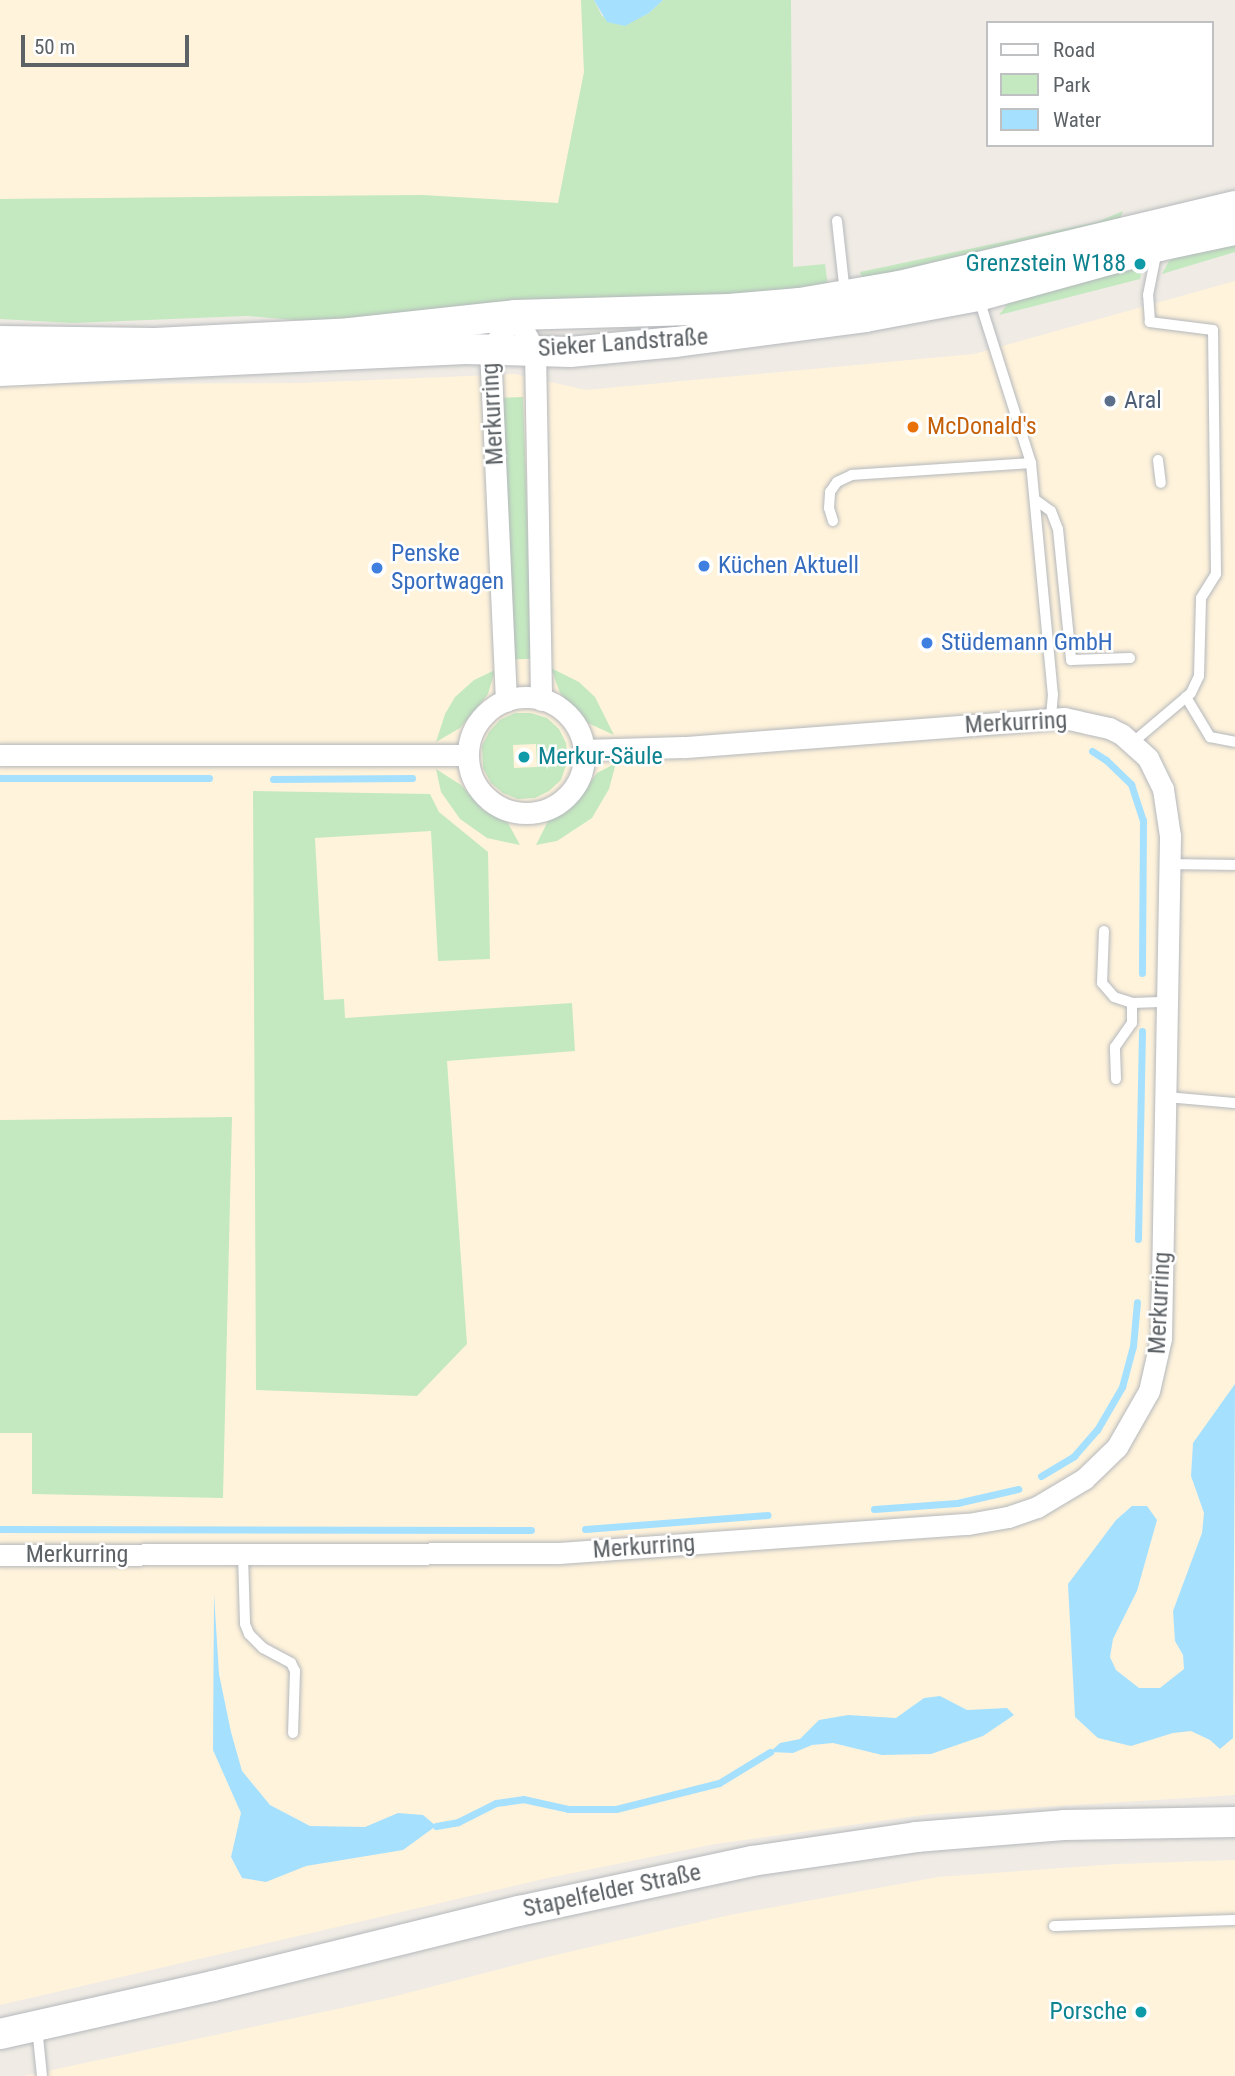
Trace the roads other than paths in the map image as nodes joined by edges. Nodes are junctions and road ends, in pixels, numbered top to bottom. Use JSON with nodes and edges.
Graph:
{"nodes":[{"id":1,"x":1235,"y":206,"type":"edge"},
{"id":2,"x":836,"y":221,"type":"dead end"},
{"id":3,"x":1235,"y":230,"type":"edge"},
{"id":4,"x":1159,"y":246,"type":"junction"},
{"id":5,"x":975,"y":281,"type":"junction"},
{"id":6,"x":845,"y":297,"type":"junction"},
{"id":7,"x":515,"y":315,"type":"junction"},
{"id":8,"x":0,"y":341,"type":"edge"},
{"id":9,"x":491,"y":350,"type":"junction"},
{"id":10,"x":535,"y":351,"type":"junction"},
{"id":11,"x":0,"y":371,"type":"edge"},
{"id":12,"x":1158,"y":460,"type":"dead end"},
{"id":13,"x":1031,"y":463,"type":"junction"},
{"id":14,"x":1161,"y":483,"type":"dead end"},
{"id":15,"x":1037,"y":501,"type":"junction"},
{"id":16,"x":833,"y":521,"type":"dead end"},
{"id":17,"x":1130,"y":658,"type":"dead end"},
{"id":18,"x":1186,"y":697,"type":"junction"},
{"id":19,"x":541,"y":700,"type":"junction"},
{"id":20,"x":506,"y":701,"type":"junction"},
{"id":21,"x":1051,"y":718,"type":"junction"},
{"id":22,"x":1235,"y":742,"type":"edge"},
{"id":23,"x":1132,"y":743,"type":"junction"},
{"id":24,"x":583,"y":750,"type":"junction"},
{"id":25,"x":0,"y":755,"type":"edge"},
{"id":26,"x":468,"y":755,"type":"junction"},
{"id":27,"x":1169,"y":864,"type":"junction"},
{"id":28,"x":1235,"y":865,"type":"edge"},
{"id":29,"x":1104,"y":931,"type":"dead end"},
{"id":30,"x":1167,"y":1002,"type":"junction"},
{"id":31,"x":1132,"y":1003,"type":"junction"},
{"id":32,"x":1116,"y":1079,"type":"dead end"},
{"id":33,"x":1166,"y":1097,"type":"junction"},
{"id":34,"x":1235,"y":1103,"type":"edge"},
{"id":35,"x":0,"y":1555,"type":"edge"},
{"id":36,"x":243,"y":1555,"type":"junction"},
{"id":37,"x":293,"y":1733,"type":"dead end"},
{"id":38,"x":1235,"y":1822,"type":"edge"},
{"id":39,"x":1235,"y":1920,"type":"edge"},
{"id":40,"x":1054,"y":1926,"type":"dead end"},
{"id":41,"x":37,"y":2027,"type":"junction"},
{"id":42,"x":0,"y":2034,"type":"edge"},
{"id":43,"x":42,"y":2076,"type":"edge"}],
"edges":[{"from":1,"to":5,"type":"main road","name":"Sieker Landstraße"},
{"from":2,"to":6,"type":"lane"},
{"from":3,"to":4,"type":"main road","name":"Sieker Landstraße"},
{"from":4,"to":5,"type":"main road","name":"Sieker Landstraße"},
{"from":4,"to":18,"type":"lane"},
{"from":5,"to":6,"type":"main road","name":"Sieker Landstraße"},
{"from":5,"to":10,"type":"main road","name":"Sieker Landstraße"},
{"from":5,"to":13,"type":"lane"},
{"from":6,"to":7,"type":"main road","name":"Sieker Landstraße"},
{"from":7,"to":8,"type":"main road","name":"Sieker Landstraße"},
{"from":7,"to":9,"type":"street","name":"Merkurring"},
{"from":7,"to":10,"type":"street","name":"Merkurring"},
{"from":9,"to":10,"type":"main road","name":"Sieker Landstraße"},
{"from":9,"to":11,"type":"main road","name":"Sieker Landstraße"},
{"from":9,"to":20,"type":"street","name":"Merkurring"},
{"from":10,"to":19,"type":"street","name":"Merkurring"},
{"from":12,"to":14,"type":"lane"},
{"from":13,"to":15,"type":"lane"},
{"from":13,"to":16,"type":"lane"},
{"from":15,"to":17,"type":"lane"},
{"from":15,"to":21,"type":"lane"},
{"from":18,"to":22,"type":"lane"},
{"from":18,"to":23,"type":"lane"},
{"from":19,"to":20,"type":"street"},
{"from":19,"to":24,"type":"street"},
{"from":20,"to":26,"type":"street"},
{"from":21,"to":23,"type":"street","name":"Merkurring"},
{"from":21,"to":24,"type":"street","name":"Merkurring"},
{"from":23,"to":27,"type":"street","name":"Merkurring"},
{"from":24,"to":26,"type":"street"},
{"from":25,"to":26,"type":"street"},
{"from":27,"to":28,"type":"lane"},
{"from":27,"to":30,"type":"street","name":"Merkurring"},
{"from":29,"to":31,"type":"lane"},
{"from":30,"to":31,"type":"lane"},
{"from":30,"to":33,"type":"street","name":"Merkurring"},
{"from":31,"to":32,"type":"lane"},
{"from":33,"to":34,"type":"lane"},
{"from":33,"to":36,"type":"street","name":"Merkurring"},
{"from":35,"to":36,"type":"street","name":"Merkurring"},
{"from":36,"to":37,"type":"lane"},
{"from":38,"to":41,"type":"main road","name":"Stapelfelder Straße"},
{"from":39,"to":40,"type":"lane"},
{"from":41,"to":42,"type":"main road","name":"Stapelfelder Straße"},
{"from":41,"to":43,"type":"lane"}]}
